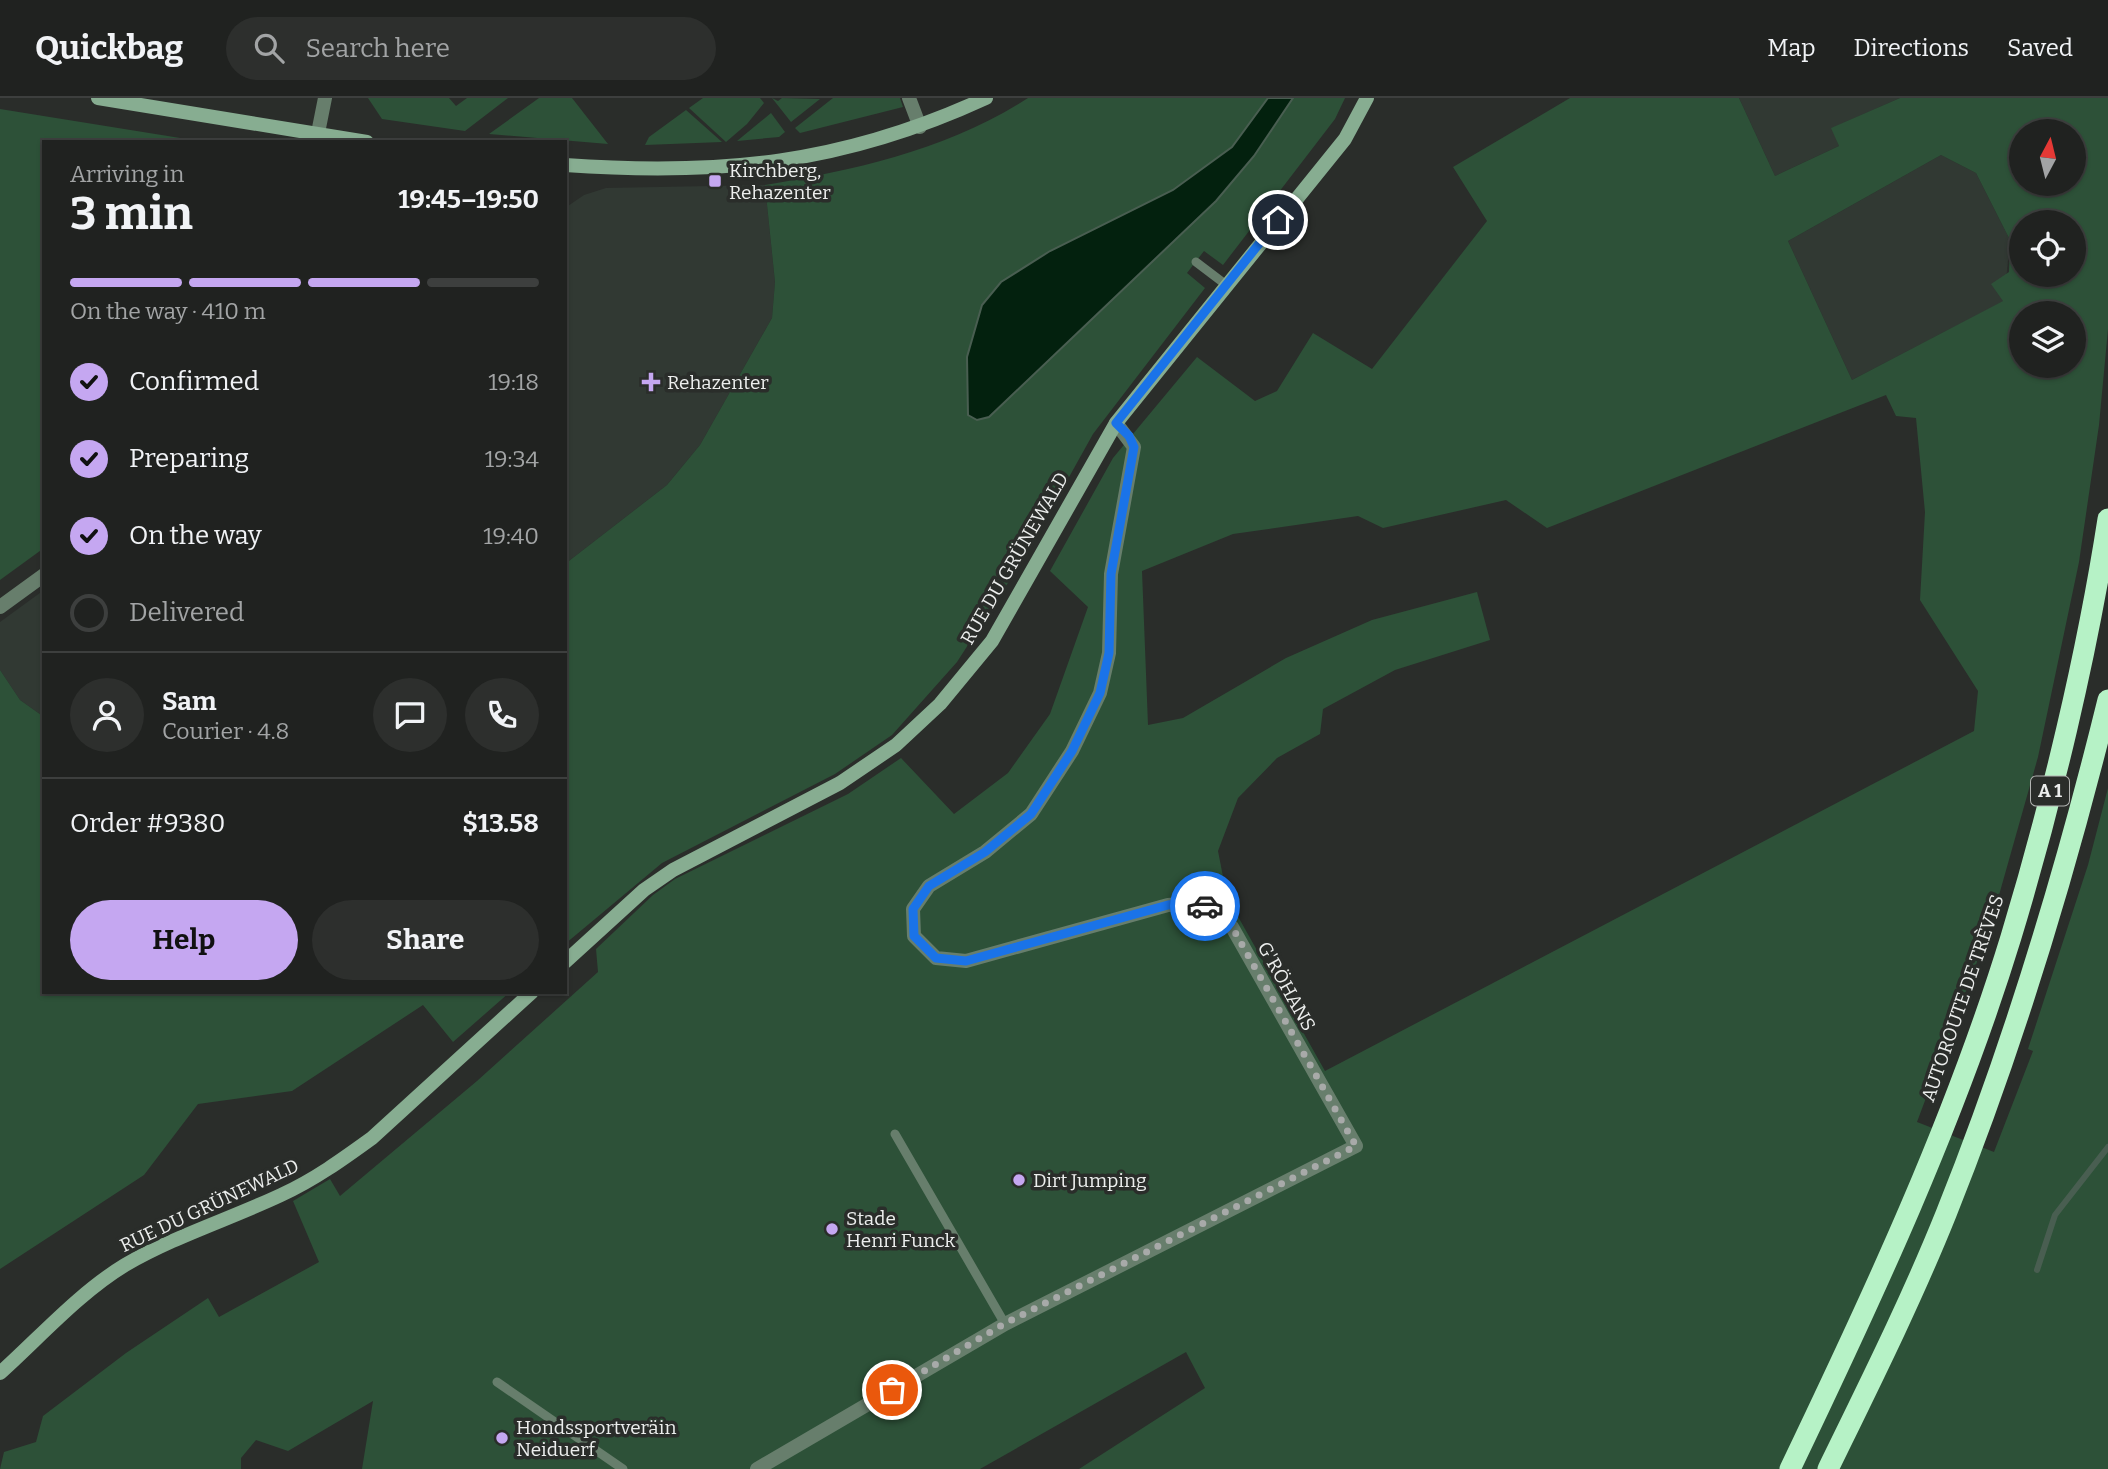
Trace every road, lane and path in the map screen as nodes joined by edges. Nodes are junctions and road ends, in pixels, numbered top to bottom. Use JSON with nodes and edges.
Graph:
{"nodes":[{"id":1,"x":98,"y":98,"type":"edge"},
{"id":2,"x":325,"y":98,"type":"edge"},
{"id":3,"x":908,"y":98,"type":"edge"},
{"id":4,"x":986,"y":98,"type":"edge"},
{"id":5,"x":1367,"y":98,"type":"edge"},
{"id":6,"x":920,"y":127,"type":"junction"},
{"id":7,"x":317,"y":133,"type":"junction"},
{"id":8,"x":356,"y":140,"type":"edge"},
{"id":9,"x":567,"y":165,"type":"edge"},
{"id":10,"x":1196,"y":262,"type":"dead end"},
{"id":11,"x":1226,"y":284,"type":"junction"},
{"id":12,"x":1116,"y":423,"type":"junction"},
{"id":13,"x":2108,"y":519,"type":"edge"},
{"id":14,"x":42,"y":576,"type":"edge"},
{"id":15,"x":0,"y":607,"type":"edge"},
{"id":16,"x":2108,"y":700,"type":"edge"},
{"id":17,"x":567,"y":960,"type":"edge"},
{"id":18,"x":530,"y":994,"type":"edge"},
{"id":19,"x":895,"y":1135,"type":"dead end"},
{"id":20,"x":1004,"y":1324,"type":"junction"},
{"id":21,"x":0,"y":1373,"type":"edge"},
{"id":22,"x":497,"y":1382,"type":"dead end"},
{"id":23,"x":623,"y":1469,"type":"edge"},
{"id":24,"x":757,"y":1469,"type":"edge"},
{"id":25,"x":1790,"y":1469,"type":"edge"},
{"id":26,"x":1828,"y":1469,"type":"edge"}],
"edges":[{"from":1,"to":7,"type":"main road"},
{"from":2,"to":7,"type":"street"},
{"from":3,"to":6,"type":"street"},
{"from":4,"to":6,"type":"main road"},
{"from":5,"to":11,"type":"main road","name":"RUE DU GRÜNEWALD"},
{"from":6,"to":9,"type":"main road"},
{"from":7,"to":8,"type":"main road"},
{"from":10,"to":11,"type":"lane"},
{"from":11,"to":12,"type":"main road","name":"RUE DU GRÜNEWALD"},
{"from":12,"to":17,"type":"main road","name":"RUE DU GRÜNEWALD"},
{"from":12,"to":20,"type":"street","name":"G'RÖHANS"},
{"from":13,"to":25,"type":"highway","name":"AUTOROUTE DE TRÈVES","number":"A 1"},
{"from":14,"to":15,"type":"street"},
{"from":16,"to":26,"type":"highway","number":"A 1"},
{"from":18,"to":21,"type":"main road","name":"RUE DU GRÜNEWALD"},
{"from":19,"to":20,"type":"lane"},
{"from":20,"to":24,"type":"street","name":"G'RÖHANS"},
{"from":22,"to":23,"type":"lane"}]}
